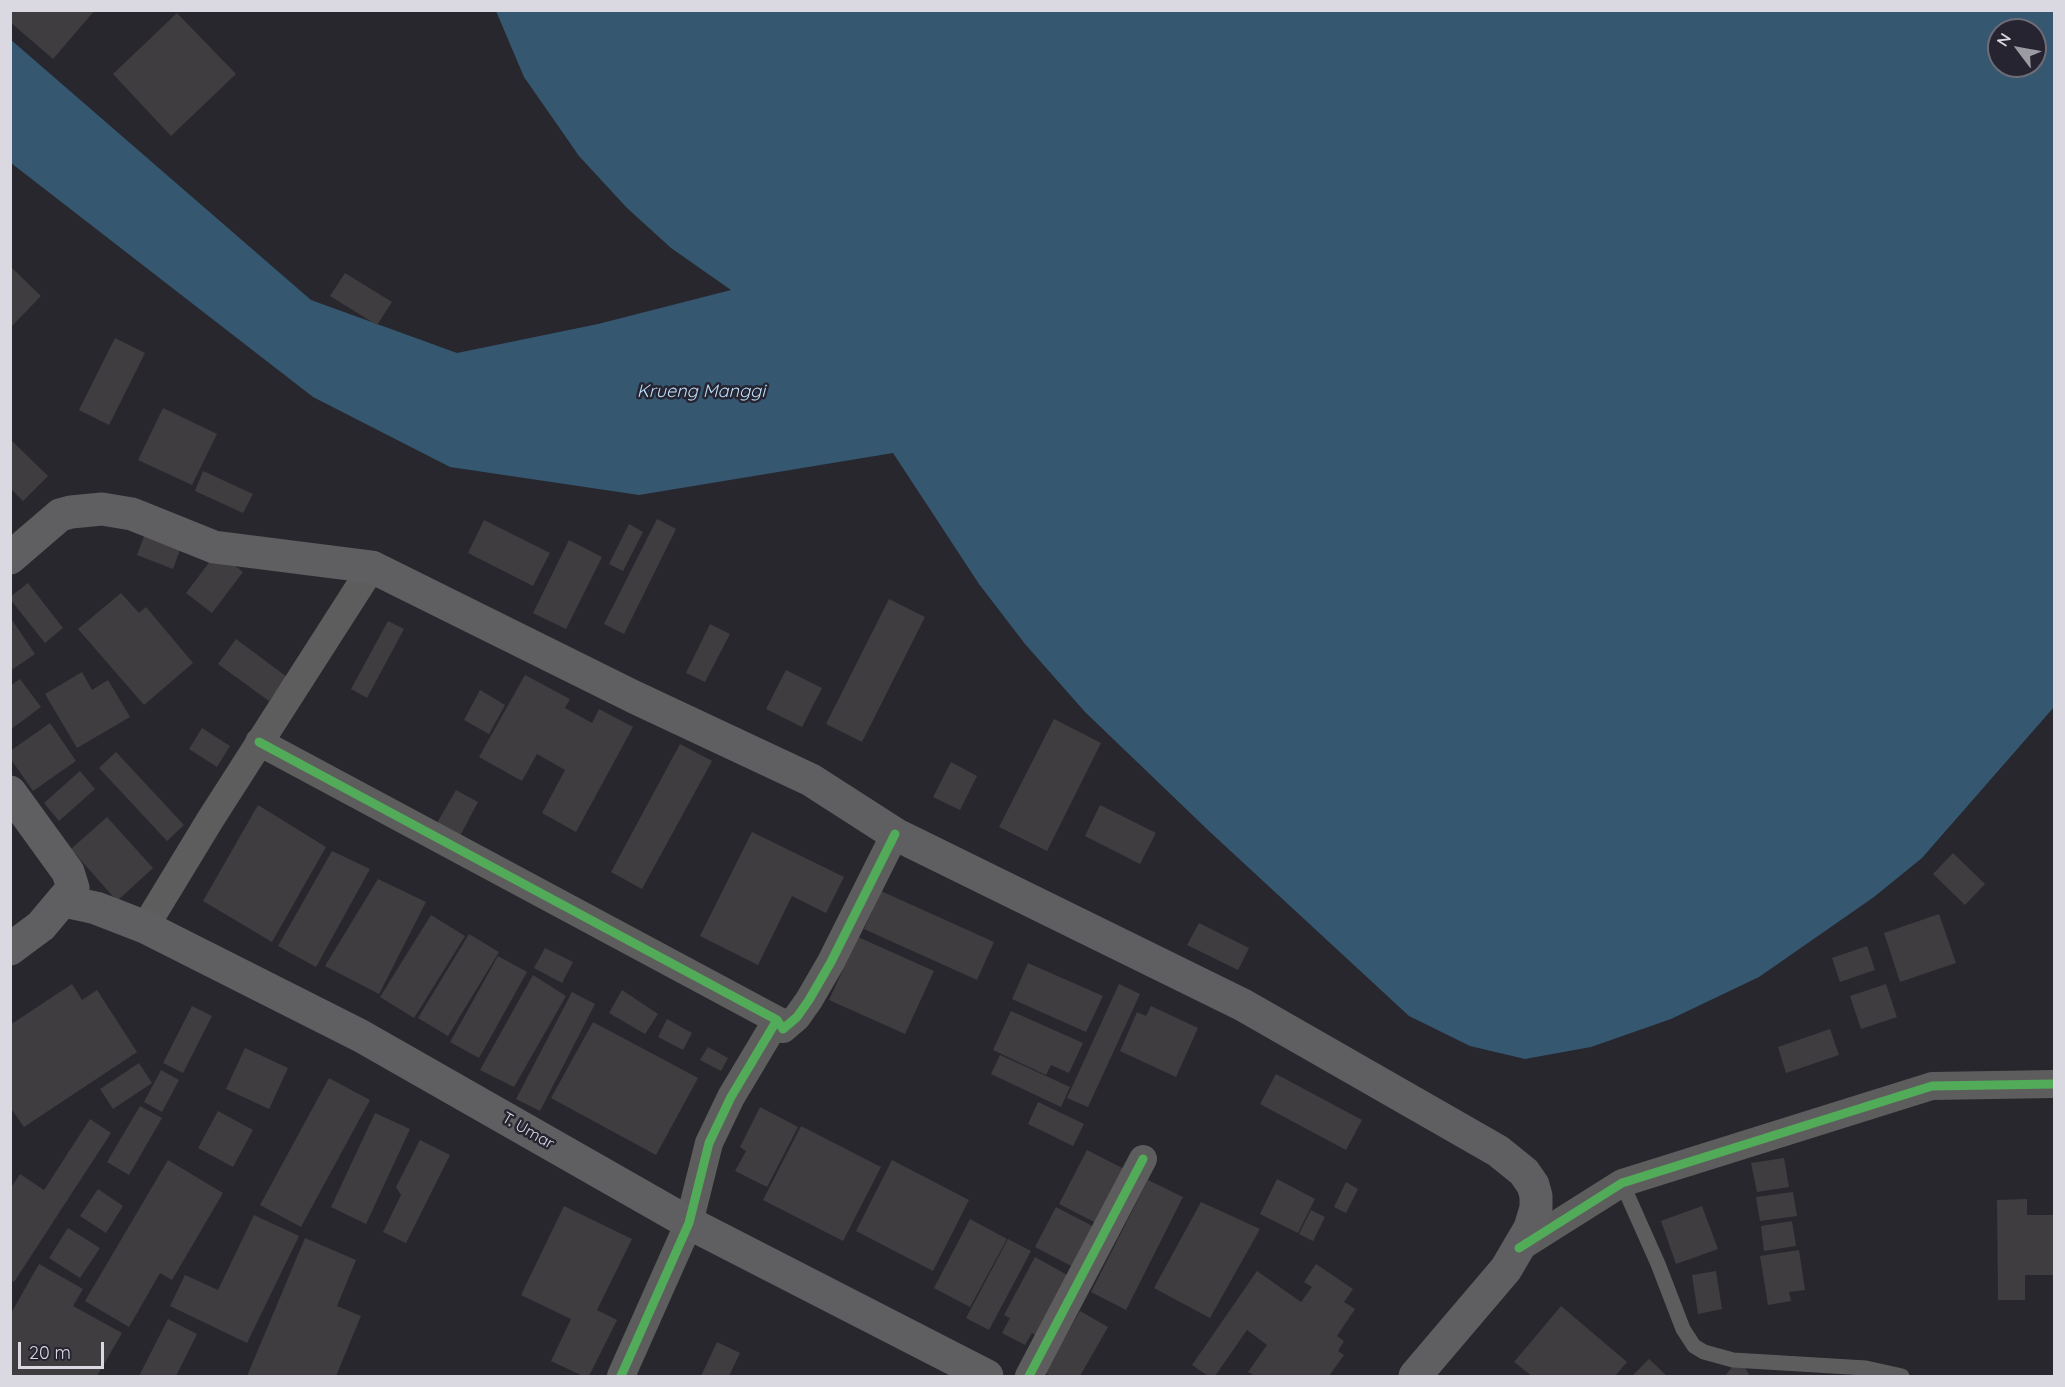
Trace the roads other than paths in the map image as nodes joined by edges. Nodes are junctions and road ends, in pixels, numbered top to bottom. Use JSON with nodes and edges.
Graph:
{"nodes":[{"id":1,"x":10,"y":558,"type":"edge"},
{"id":2,"x":372,"y":567,"type":"junction"},
{"id":3,"x":259,"y":742,"type":"junction"},
{"id":4,"x":10,"y":792,"type":"edge"},
{"id":5,"x":895,"y":834,"type":"junction"},
{"id":6,"x":64,"y":901,"type":"junction"},
{"id":7,"x":145,"y":927,"type":"junction"},
{"id":8,"x":10,"y":949,"type":"edge"},
{"id":9,"x":777,"y":1020,"type":"junction"},
{"id":10,"x":2055,"y":1084,"type":"edge"},
{"id":11,"x":1143,"y":1159,"type":"dead end"},
{"id":12,"x":1622,"y":1182,"type":"junction"},
{"id":13,"x":689,"y":1223,"type":"junction"},
{"id":14,"x":1519,"y":1248,"type":"junction"},
{"id":15,"x":621,"y":1377,"type":"edge"},
{"id":16,"x":987,"y":1377,"type":"edge"},
{"id":17,"x":1029,"y":1377,"type":"edge"},
{"id":18,"x":1415,"y":1377,"type":"edge"},
{"id":19,"x":1902,"y":1377,"type":"edge"}],
"edges":[{"from":1,"to":2,"type":"main road"},
{"from":2,"to":3,"type":"street"},
{"from":2,"to":5,"type":"main road"},
{"from":3,"to":7,"type":"street"},
{"from":3,"to":9,"type":"street"},
{"from":4,"to":6,"type":"main road"},
{"from":5,"to":9,"type":"street"},
{"from":5,"to":14,"type":"main road"},
{"from":6,"to":7,"type":"main road","name":"T. Umar"},
{"from":6,"to":8,"type":"main road"},
{"from":7,"to":13,"type":"main road","name":"T. Umar"},
{"from":9,"to":13,"type":"street"},
{"from":10,"to":12,"type":"street"},
{"from":11,"to":17,"type":"street"},
{"from":12,"to":14,"type":"street"},
{"from":12,"to":19,"type":"lane"},
{"from":13,"to":15,"type":"street"},
{"from":13,"to":16,"type":"main road","name":"T. Umar"},
{"from":14,"to":18,"type":"main road"}]}
